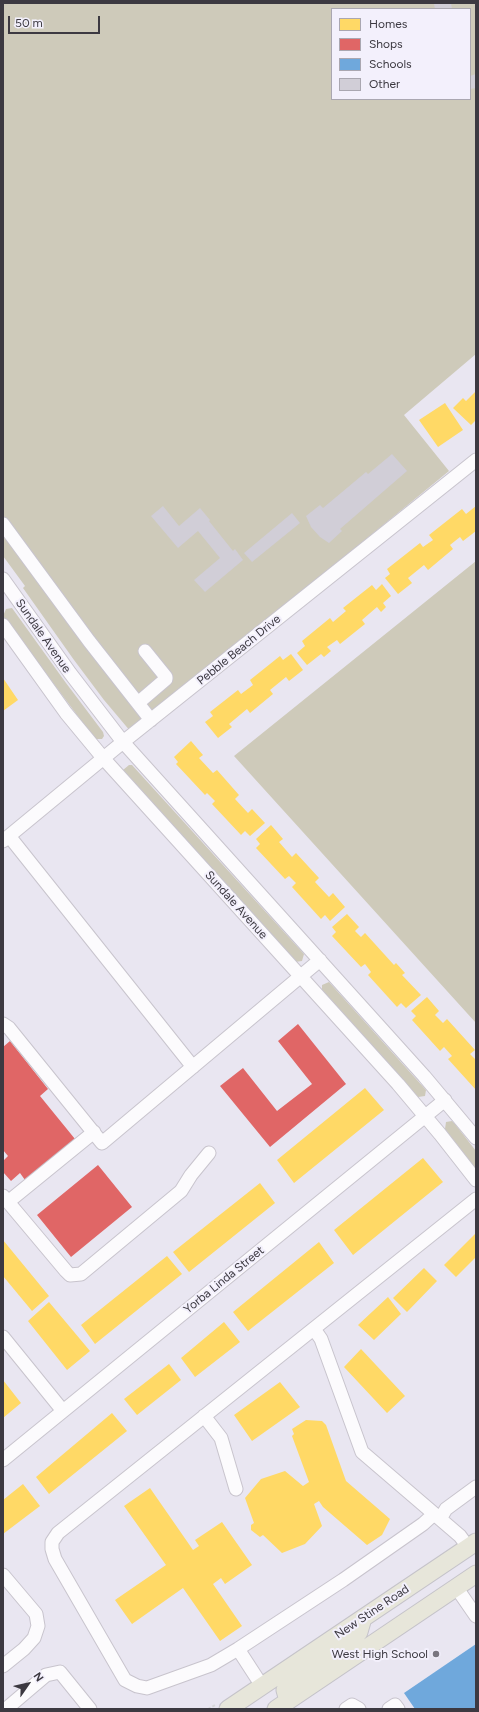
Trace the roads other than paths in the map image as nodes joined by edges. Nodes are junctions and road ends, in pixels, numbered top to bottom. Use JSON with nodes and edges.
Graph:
{"nodes":[{"id":1,"x":476,"y":460,"type":"edge"},
{"id":2,"x":3,"y":524,"type":"edge"},
{"id":3,"x":4,"y":584,"type":"edge"},
{"id":4,"x":3,"y":625,"type":"edge"},
{"id":5,"x":145,"y":651,"type":"dead end"},
{"id":6,"x":138,"y":703,"type":"junction"},
{"id":7,"x":151,"y":720,"type":"junction"},
{"id":8,"x":123,"y":742,"type":"junction"},
{"id":9,"x":104,"y":759,"type":"junction"},
{"id":10,"x":6,"y":839,"type":"edge"},
{"id":11,"x":320,"y":960,"type":"junction"},
{"id":12,"x":301,"y":977,"type":"junction"},
{"id":13,"x":3,"y":1024,"type":"edge"},
{"id":14,"x":193,"y":1067,"type":"junction"},
{"id":15,"x":445,"y":1100,"type":"junction"},
{"id":16,"x":426,"y":1117,"type":"junction"},
{"id":17,"x":94,"y":1132,"type":"junction"},
{"id":18,"x":476,"y":1138,"type":"edge"},
{"id":19,"x":209,"y":1154,"type":"dead end"},
{"id":20,"x":476,"y":1180,"type":"edge"},
{"id":21,"x":5,"y":1199,"type":"edge"},
{"id":22,"x":476,"y":1199,"type":"edge"},
{"id":23,"x":314,"y":1329,"type":"junction"},
{"id":24,"x":3,"y":1337,"type":"edge"},
{"id":25,"x":63,"y":1411,"type":"junction"},
{"id":26,"x":204,"y":1416,"type":"junction"},
{"id":27,"x":3,"y":1460,"type":"edge"},
{"id":28,"x":476,"y":1487,"type":"edge"},
{"id":29,"x":236,"y":1489,"type":"dead end"},
{"id":30,"x":437,"y":1517,"type":"junction"},
{"id":31,"x":472,"y":1544,"type":"edge"},
{"id":32,"x":476,"y":1574,"type":"edge"},
{"id":33,"x":3,"y":1575,"type":"edge"},
{"id":34,"x":456,"y":1587,"type":"junction"},
{"id":35,"x":474,"y":1608,"type":"edge"},
{"id":36,"x":363,"y":1618,"type":"junction"},
{"id":37,"x":238,"y":1649,"type":"junction"},
{"id":38,"x":3,"y":1666,"type":"edge"},
{"id":39,"x":260,"y":1687,"type":"junction"},
{"id":40,"x":286,"y":1706,"type":"edge"},
{"id":41,"x":6,"y":1709,"type":"edge"},
{"id":42,"x":90,"y":1709,"type":"edge"},
{"id":43,"x":228,"y":1709,"type":"edge"},
{"id":44,"x":252,"y":1709,"type":"edge"},
{"id":45,"x":346,"y":1709,"type":"edge"},
{"id":46,"x":359,"y":1709,"type":"edge"},
{"id":47,"x":390,"y":1709,"type":"edge"},
{"id":48,"x":398,"y":1709,"type":"edge"}],
"edges":[{"from":1,"to":7,"type":"street","name":"Pebble Beach Drive"},
{"from":2,"to":6,"type":"street"},
{"from":3,"to":8,"type":"street","name":"Sundale Avenue"},
{"from":4,"to":9,"type":"street","name":"Sundale Avenue"},
{"from":5,"to":6,"type":"street"},
{"from":6,"to":7,"type":"street"},
{"from":7,"to":8,"type":"street","name":"Pebble Beach Drive"},
{"from":8,"to":9,"type":"street","name":"Pebble Beach Drive"},
{"from":8,"to":11,"type":"street","name":"Sundale Avenue"},
{"from":9,"to":10,"type":"street","name":"Pebble Beach Drive"},
{"from":9,"to":12,"type":"street","name":"Sundale Avenue"},
{"from":10,"to":14,"type":"street"},
{"from":11,"to":12,"type":"street"},
{"from":11,"to":15,"type":"street","name":"Sundale Avenue"},
{"from":12,"to":14,"type":"street"},
{"from":12,"to":16,"type":"street","name":"Sundale Avenue"},
{"from":13,"to":17,"type":"street"},
{"from":14,"to":17,"type":"street"},
{"from":15,"to":16,"type":"street","name":"Yorba Linda Street"},
{"from":15,"to":18,"type":"street","name":"Sundale Avenue"},
{"from":16,"to":20,"type":"street","name":"Sundale Avenue"},
{"from":16,"to":25,"type":"street","name":"Yorba Linda Street"},
{"from":17,"to":21,"type":"street"},
{"from":19,"to":21,"type":"street"},
{"from":22,"to":23,"type":"street"},
{"from":23,"to":26,"type":"street"},
{"from":23,"to":30,"type":"street"},
{"from":24,"to":25,"type":"street"},
{"from":25,"to":27,"type":"street","name":"Yorba Linda Street"},
{"from":26,"to":29,"type":"street"},
{"from":26,"to":37,"type":"street"},
{"from":28,"to":30,"type":"street"},
{"from":30,"to":31,"type":"street"},
{"from":30,"to":37,"type":"street"},
{"from":31,"to":36,"type":"main road","name":"New Stine Road"},
{"from":32,"to":34,"type":"main road"},
{"from":33,"to":38,"type":"street"},
{"from":34,"to":35,"type":"street"},
{"from":34,"to":40,"type":"main road"},
{"from":36,"to":39,"type":"main road","name":"New Stine Road"},
{"from":36,"to":40,"type":"main road"},
{"from":37,"to":39,"type":"street"},
{"from":39,"to":43,"type":"main road","name":"New Stine Road"},
{"from":39,"to":44,"type":"main road"},
{"from":41,"to":42,"type":"street"},
{"from":45,"to":46,"type":"street"},
{"from":47,"to":48,"type":"street"}]}
